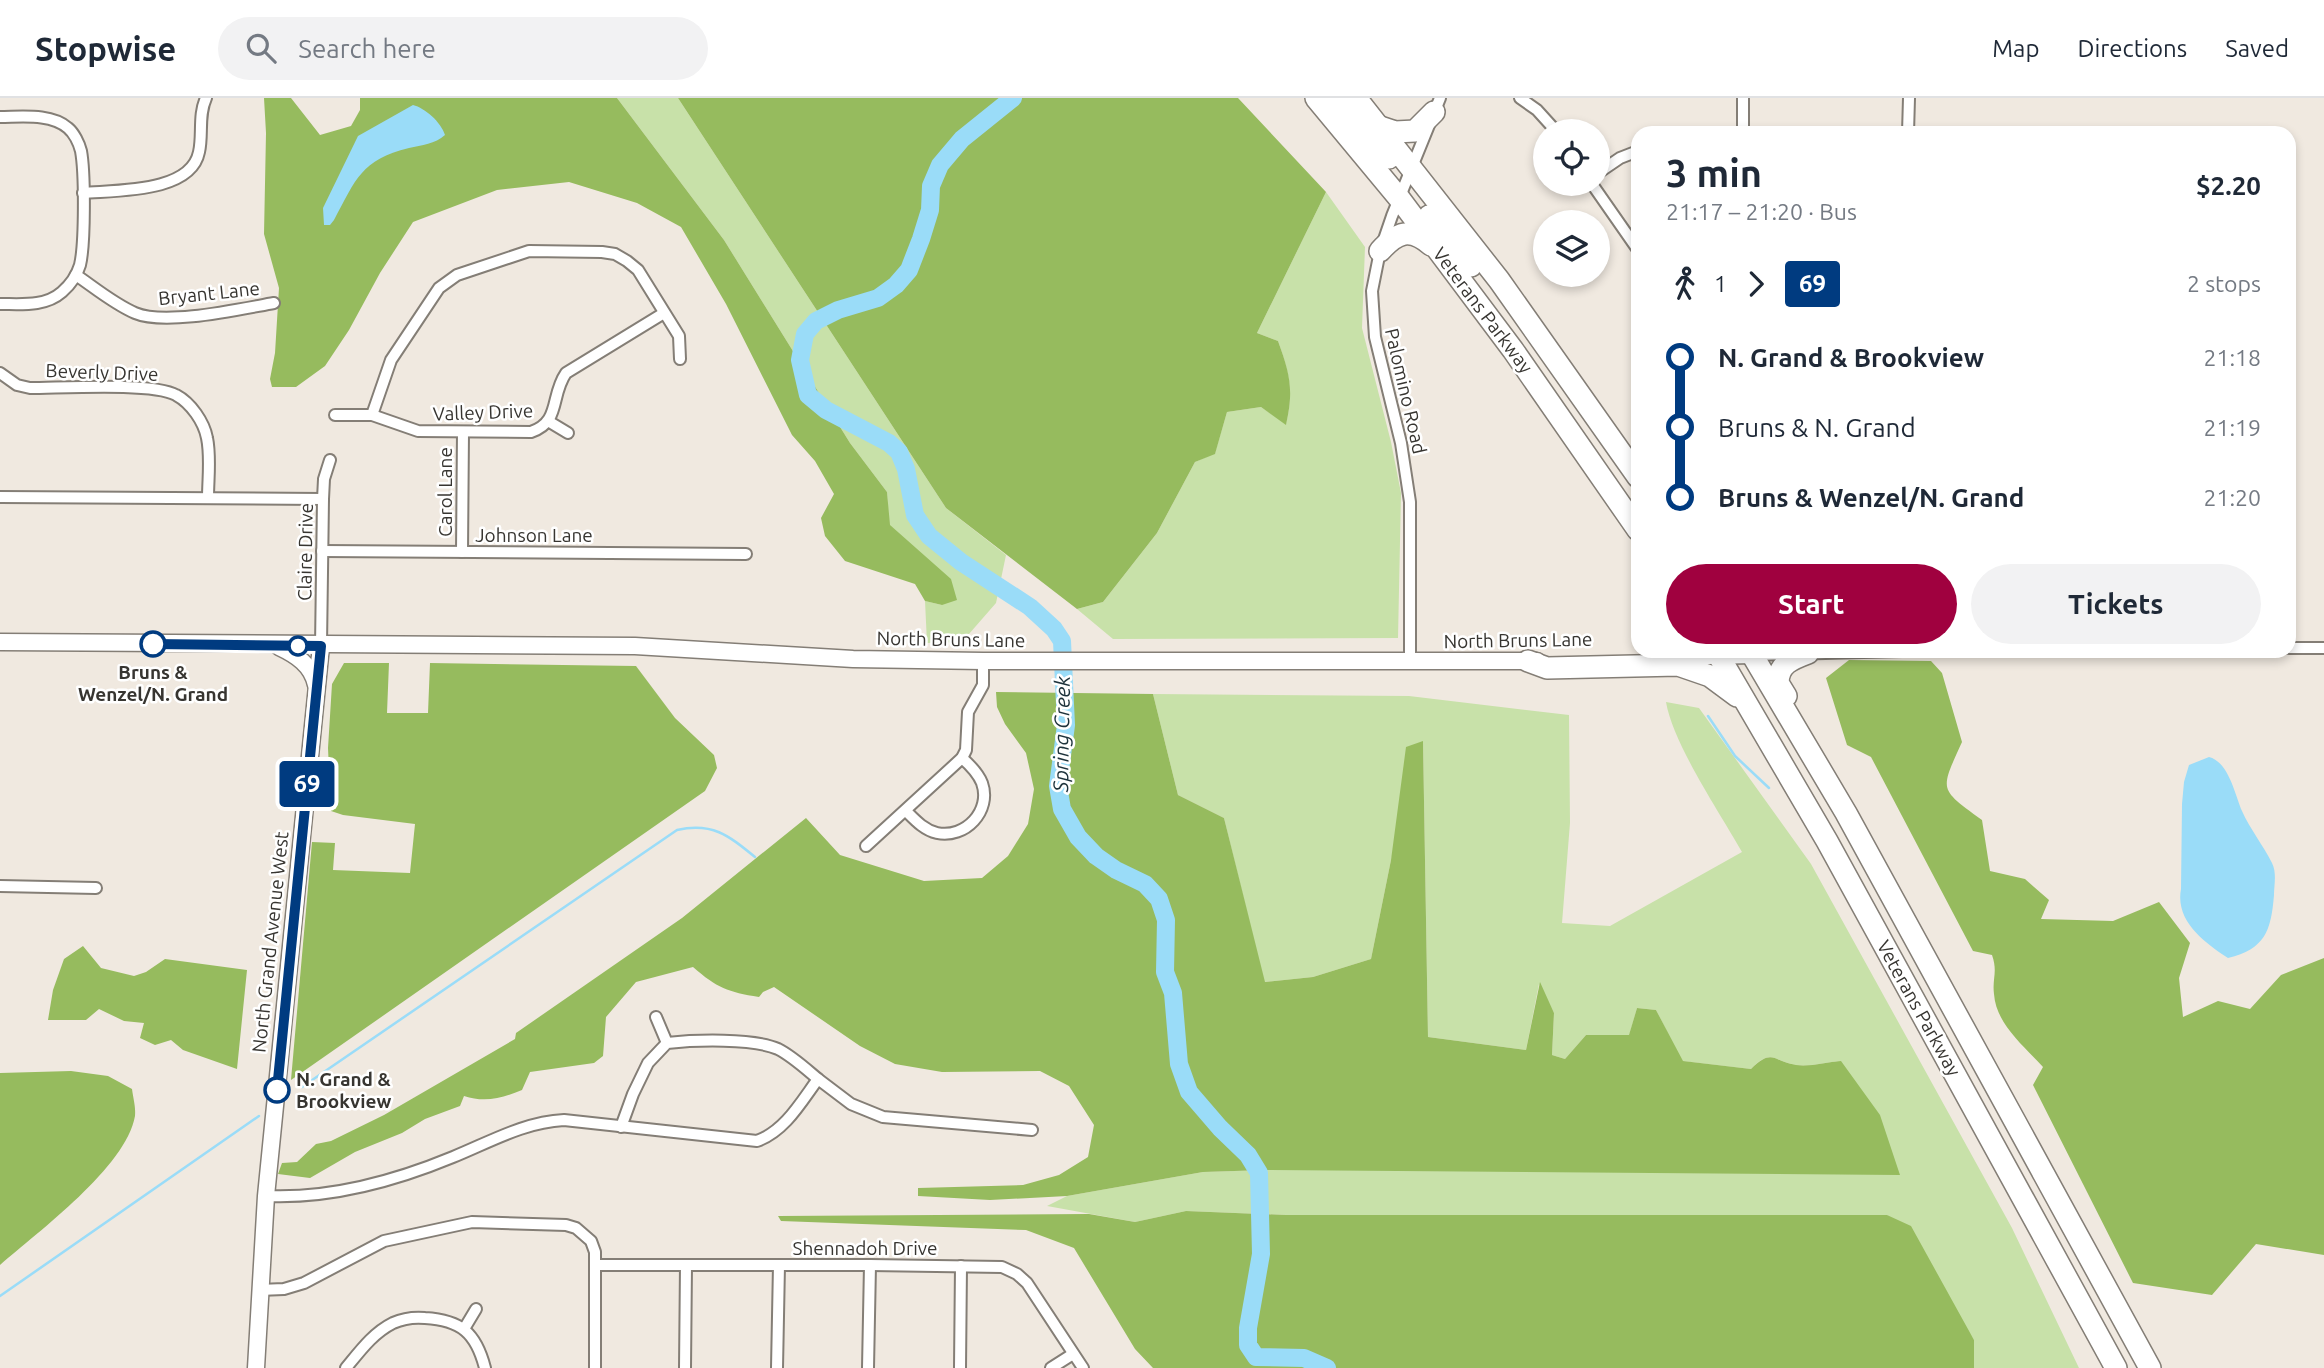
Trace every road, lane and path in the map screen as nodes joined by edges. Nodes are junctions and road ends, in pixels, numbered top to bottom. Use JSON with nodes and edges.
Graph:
{"nodes":[{"id":1,"x":206,"y":98,"type":"edge"},
{"id":2,"x":1316,"y":98,"type":"edge"},
{"id":3,"x":1334,"y":98,"type":"edge"},
{"id":4,"x":1356,"y":98,"type":"edge"},
{"id":5,"x":1520,"y":98,"type":"edge"},
{"id":6,"x":1743,"y":98,"type":"edge"},
{"id":7,"x":1909,"y":98,"type":"edge"},
{"id":8,"x":1437,"y":105,"type":"edge"},
{"id":9,"x":0,"y":117,"type":"edge"},
{"id":10,"x":1545,"y":119,"type":"edge"},
{"id":11,"x":1743,"y":126,"type":"edge"},
{"id":12,"x":1908,"y":126,"type":"edge"},
{"id":13,"x":1380,"y":127,"type":"junction"},
{"id":14,"x":1631,"y":154,"type":"edge"},
{"id":15,"x":1610,"y":165,"type":"edge"},
{"id":16,"x":1412,"y":168,"type":"junction"},
{"id":17,"x":83,"y":193,"type":"junction"},
{"id":18,"x":1600,"y":196,"type":"edge"},
{"id":19,"x":1399,"y":198,"type":"junction"},
{"id":20,"x":1631,"y":240,"type":"edge"},
{"id":21,"x":1380,"y":251,"type":"junction"},
{"id":22,"x":1441,"y":254,"type":"junction"},
{"id":23,"x":76,"y":275,"type":"junction"},
{"id":24,"x":274,"y":303,"type":"dead end"},
{"id":25,"x":0,"y":304,"type":"edge"},
{"id":26,"x":664,"y":313,"type":"junction"},
{"id":27,"x":680,"y":359,"type":"dead end"},
{"id":28,"x":0,"y":373,"type":"edge"},
{"id":29,"x":1582,"y":395,"type":"junction"},
{"id":30,"x":335,"y":415,"type":"dead end"},
{"id":31,"x":372,"y":415,"type":"junction"},
{"id":32,"x":548,"y":421,"type":"junction"},
{"id":33,"x":463,"y":432,"type":"junction"},
{"id":34,"x":568,"y":433,"type":"dead end"},
{"id":35,"x":330,"y":460,"type":"dead end"},
{"id":36,"x":1594,"y":466,"type":"junction"},
{"id":37,"x":1631,"y":467,"type":"edge"},
{"id":38,"x":1608,"y":486,"type":"junction"},
{"id":39,"x":0,"y":497,"type":"edge"},
{"id":40,"x":208,"y":498,"type":"junction"},
{"id":41,"x":323,"y":499,"type":"junction"},
{"id":42,"x":1631,"y":507,"type":"edge"},
{"id":43,"x":1631,"y":520,"type":"edge"},
{"id":44,"x":1631,"y":531,"type":"edge"},
{"id":45,"x":322,"y":551,"type":"junction"},
{"id":46,"x":462,"y":552,"type":"junction"},
{"id":47,"x":746,"y":554,"type":"dead end"},
{"id":48,"x":0,"y":642,"type":"edge"},
{"id":49,"x":276,"y":645,"type":"junction"},
{"id":50,"x":321,"y":646,"type":"junction"},
{"id":51,"x":2296,"y":648,"type":"edge"},
{"id":52,"x":2324,"y":648,"type":"edge"},
{"id":53,"x":1631,"y":656,"type":"edge"},
{"id":54,"x":1720,"y":658,"type":"edge"},
{"id":55,"x":1726,"y":658,"type":"edge"},
{"id":56,"x":1752,"y":658,"type":"edge"},
{"id":57,"x":1800,"y":658,"type":"edge"},
{"id":58,"x":1528,"y":661,"type":"junction"},
{"id":59,"x":983,"y":662,"type":"junction"},
{"id":60,"x":1410,"y":662,"type":"junction"},
{"id":61,"x":317,"y":691,"type":"junction"},
{"id":62,"x":1750,"y":707,"type":"junction"},
{"id":63,"x":962,"y":758,"type":"junction"},
{"id":64,"x":906,"y":811,"type":"junction"},
{"id":65,"x":1846,"y":813,"type":"junction"},
{"id":66,"x":866,"y":846,"type":"dead end"},
{"id":67,"x":1881,"y":875,"type":"junction"},
{"id":68,"x":0,"y":886,"type":"edge"},
{"id":69,"x":96,"y":888,"type":"dead end"},
{"id":70,"x":656,"y":1017,"type":"dead end"},
{"id":71,"x":667,"y":1043,"type":"junction"},
{"id":72,"x":818,"y":1079,"type":"junction"},
{"id":73,"x":621,"y":1128,"type":"junction"},
{"id":74,"x":1032,"y":1130,"type":"dead end"},
{"id":75,"x":266,"y":1196,"type":"junction"},
{"id":76,"x":596,"y":1265,"type":"junction"},
{"id":77,"x":686,"y":1265,"type":"junction"},
{"id":78,"x":779,"y":1265,"type":"junction"},
{"id":79,"x":870,"y":1265,"type":"junction"},
{"id":80,"x":961,"y":1266,"type":"junction"},
{"id":81,"x":259,"y":1290,"type":"junction"},
{"id":82,"x":476,"y":1309,"type":"dead end"},
{"id":83,"x":464,"y":1329,"type":"junction"},
{"id":84,"x":1073,"y":1354,"type":"junction"},
{"id":85,"x":256,"y":1368,"type":"edge"},
{"id":86,"x":346,"y":1368,"type":"edge"},
{"id":87,"x":485,"y":1368,"type":"edge"},
{"id":88,"x":595,"y":1368,"type":"edge"},
{"id":89,"x":685,"y":1368,"type":"edge"},
{"id":90,"x":777,"y":1368,"type":"edge"},
{"id":91,"x":868,"y":1368,"type":"edge"},
{"id":92,"x":960,"y":1368,"type":"edge"},
{"id":93,"x":1051,"y":1368,"type":"edge"},
{"id":94,"x":1083,"y":1368,"type":"edge"},
{"id":95,"x":2116,"y":1368,"type":"edge"},
{"id":96,"x":2150,"y":1368,"type":"edge"}],
"edges":[{"from":1,"to":17,"type":"street"},
{"from":2,"to":19,"type":"highway","name":"Veterans Parkway"},
{"from":3,"to":16,"type":"highway"},
{"from":4,"to":13,"type":"highway","name":"Veterans Parkway"},
{"from":5,"to":10,"type":"street"},
{"from":6,"to":11,"type":"street"},
{"from":7,"to":12,"type":"street"},
{"from":8,"to":13,"type":"highway"},
{"from":8,"to":16,"type":"street","name":"Palomino Road"},
{"from":9,"to":17,"type":"street"},
{"from":13,"to":16,"type":"highway","name":"Veterans Parkway"},
{"from":14,"to":15,"type":"street"},
{"from":16,"to":19,"type":"street","name":"Palomino Road"},
{"from":16,"to":29,"type":"highway","name":"Veterans Parkway"},
{"from":17,"to":23,"type":"street"},
{"from":18,"to":20,"type":"street"},
{"from":19,"to":21,"type":"street","name":"Palomino Road"},
{"from":19,"to":22,"type":"highway","name":"Veterans Parkway"},
{"from":19,"to":29,"type":"highway"},
{"from":21,"to":22,"type":"highway"},
{"from":21,"to":60,"type":"street","name":"Palomino Road"},
{"from":22,"to":36,"type":"highway","name":"Veterans Parkway"},
{"from":23,"to":24,"type":"street","name":"Bryant Lane"},
{"from":23,"to":25,"type":"street"},
{"from":26,"to":27,"type":"street"},
{"from":26,"to":31,"type":"street"},
{"from":26,"to":32,"type":"street","name":"Valley Drive"},
{"from":28,"to":40,"type":"street","name":"Beverly Drive"},
{"from":29,"to":37,"type":"highway","name":"Veterans Parkway"},
{"from":30,"to":31,"type":"street","name":"Valley Drive"},
{"from":31,"to":33,"type":"street","name":"Valley Drive"},
{"from":32,"to":33,"type":"street","name":"Valley Drive"},
{"from":32,"to":34,"type":"street"},
{"from":33,"to":46,"type":"street","name":"Carol Lane"},
{"from":35,"to":41,"type":"street","name":"Claire Drive"},
{"from":36,"to":38,"type":"highway","name":"Veterans Parkway"},
{"from":36,"to":42,"type":"highway"},
{"from":38,"to":43,"type":"highway","name":"Veterans Parkway"},
{"from":38,"to":44,"type":"highway"},
{"from":39,"to":40,"type":"street"},
{"from":40,"to":41,"type":"street"},
{"from":41,"to":45,"type":"street","name":"Claire Drive"},
{"from":45,"to":46,"type":"street","name":"Johnson Lane"},
{"from":45,"to":50,"type":"street","name":"Claire Drive"},
{"from":46,"to":47,"type":"street","name":"Johnson Lane"},
{"from":48,"to":49,"type":"main road","name":"North Bruns Lane"},
{"from":49,"to":50,"type":"main road","name":"North Bruns Lane"},
{"from":49,"to":61,"type":"main road"},
{"from":50,"to":59,"type":"main road","name":"North Bruns Lane"},
{"from":50,"to":61,"type":"main road","name":"North Grand Avenue West"},
{"from":51,"to":52,"type":"street"},
{"from":53,"to":58,"type":"main road","name":"North Bruns Lane"},
{"from":54,"to":62,"type":"highway","name":"Veterans Parkway"},
{"from":55,"to":67,"type":"highway"},
{"from":56,"to":65,"type":"highway","name":"Veterans Parkway"},
{"from":57,"to":65,"type":"highway"},
{"from":58,"to":60,"type":"main road","name":"North Bruns Lane"},
{"from":58,"to":62,"type":"highway"},
{"from":59,"to":60,"type":"main road","name":"North Bruns Lane"},
{"from":59,"to":63,"type":"street"},
{"from":61,"to":75,"type":"main road","name":"North Grand Avenue West"},
{"from":62,"to":95,"type":"highway","name":"Veterans Parkway"},
{"from":63,"to":64,"type":"street"},
{"from":63,"to":64,"type":"street"},
{"from":64,"to":66,"type":"street"},
{"from":65,"to":67,"type":"highway","name":"Veterans Parkway"},
{"from":67,"to":96,"type":"highway","name":"Veterans Parkway"},
{"from":68,"to":69,"type":"street"},
{"from":70,"to":71,"type":"street"},
{"from":71,"to":72,"type":"street"},
{"from":71,"to":73,"type":"street"},
{"from":72,"to":73,"type":"street"},
{"from":72,"to":74,"type":"street"},
{"from":73,"to":75,"type":"street"},
{"from":75,"to":81,"type":"main road","name":"North Grand Avenue West"},
{"from":76,"to":77,"type":"street","name":"Shennadoh Drive"},
{"from":76,"to":81,"type":"street"},
{"from":76,"to":88,"type":"street"},
{"from":77,"to":78,"type":"street","name":"Shennadoh Drive"},
{"from":77,"to":89,"type":"street"},
{"from":78,"to":79,"type":"street","name":"Shennadoh Drive"},
{"from":78,"to":90,"type":"street"},
{"from":79,"to":80,"type":"street","name":"Shennadoh Drive"},
{"from":79,"to":91,"type":"street"},
{"from":80,"to":84,"type":"street","name":"Shennadoh Drive"},
{"from":80,"to":92,"type":"street"},
{"from":81,"to":85,"type":"main road","name":"North Grand Avenue West"},
{"from":82,"to":83,"type":"street"},
{"from":83,"to":86,"type":"street"},
{"from":83,"to":87,"type":"street"},
{"from":84,"to":93,"type":"street"},
{"from":84,"to":94,"type":"street","name":"Shennadoh Drive"}]}
